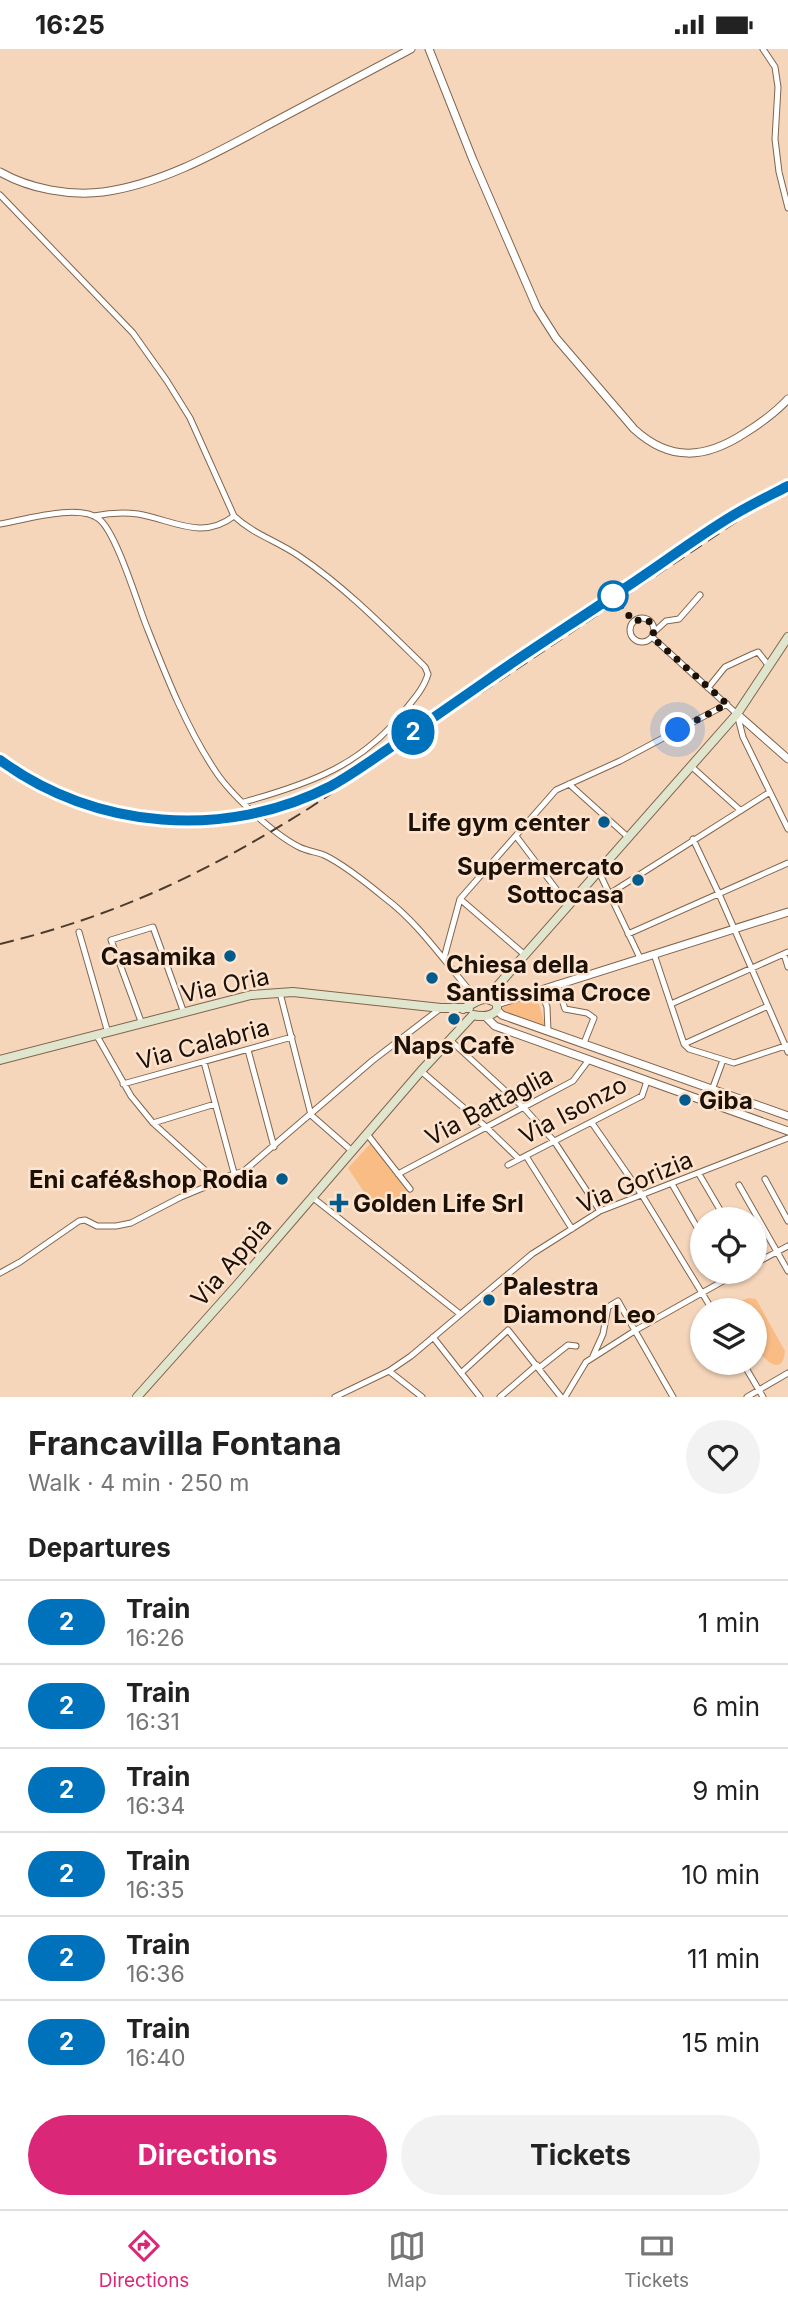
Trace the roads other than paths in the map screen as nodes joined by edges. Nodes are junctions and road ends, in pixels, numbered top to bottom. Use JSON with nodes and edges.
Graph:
{"nodes":[{"id":1,"x":411,"y":49,"type":"edge"},
{"id":2,"x":429,"y":49,"type":"edge"},
{"id":3,"x":763,"y":49,"type":"edge"},
{"id":4,"x":0,"y":172,"type":"edge"},
{"id":5,"x":0,"y":195,"type":"edge"},
{"id":6,"x":788,"y":208,"type":"edge"},
{"id":7,"x":788,"y":399,"type":"edge"},
{"id":8,"x":94,"y":516,"type":"junction"},
{"id":9,"x":234,"y":516,"type":"junction"},
{"id":10,"x":0,"y":524,"type":"edge"},
{"id":11,"x":700,"y":595,"type":"dead end"},
{"id":12,"x":652,"y":635,"type":"junction"},
{"id":13,"x":788,"y":637,"type":"edge"},
{"id":14,"x":769,"y":666,"type":"junction"},
{"id":15,"x":708,"y":688,"type":"junction"},
{"id":16,"x":727,"y":704,"type":"junction"},
{"id":17,"x":737,"y":714,"type":"junction"},
{"id":18,"x":788,"y":759,"type":"edge"},
{"id":19,"x":692,"y":767,"type":"junction"},
{"id":20,"x":569,"y":784,"type":"junction"},
{"id":21,"x":769,"y":792,"type":"junction"},
{"id":22,"x":244,"y":802,"type":"junction"},
{"id":23,"x":740,"y":810,"type":"junction"},
{"id":24,"x":788,"y":829,"type":"edge"},
{"id":25,"x":516,"y":836,"type":"junction"},
{"id":26,"x":629,"y":839,"type":"junction"},
{"id":27,"x":693,"y":839,"type":"junction"},
{"id":28,"x":788,"y":863,"type":"edge"},
{"id":29,"x":599,"y":872,"type":"junction"},
{"id":30,"x":609,"y":894,"type":"junction"},
{"id":31,"x":719,"y":894,"type":"junction"},
{"id":32,"x":460,"y":899,"type":"junction"},
{"id":33,"x":569,"y":906,"type":"junction"},
{"id":34,"x":788,"y":912,"type":"edge"},
{"id":35,"x":734,"y":928,"type":"junction"},
{"id":36,"x":79,"y":932,"type":"dead end"},
{"id":37,"x":628,"y":934,"type":"junction"},
{"id":38,"x":786,"y":953,"type":"edge"},
{"id":39,"x":654,"y":954,"type":"junction"},
{"id":40,"x":525,"y":955,"type":"junction"},
{"id":41,"x":444,"y":957,"type":"junction"},
{"id":42,"x":640,"y":958,"type":"junction"},
{"id":43,"x":788,"y":967,"type":"edge"},
{"id":44,"x":751,"y":968,"type":"junction"},
{"id":45,"x":557,"y":984,"type":"junction"},
{"id":46,"x":540,"y":989,"type":"junction"},
{"id":47,"x":281,"y":993,"type":"junction"},
{"id":48,"x":485,"y":997,"type":"junction"},
{"id":49,"x":671,"y":1004,"type":"junction"},
{"id":50,"x":768,"y":1006,"type":"junction"},
{"id":51,"x":441,"y":1007,"type":"junction"},
{"id":52,"x":497,"y":1007,"type":"junction"},
{"id":53,"x":468,"y":1009,"type":"junction"},
{"id":54,"x":184,"y":1013,"type":"junction"},
{"id":55,"x":485,"y":1016,"type":"junction"},
{"id":56,"x":142,"y":1024,"type":"junction"},
{"id":57,"x":548,"y":1031,"type":"junction"},
{"id":58,"x":108,"y":1033,"type":"junction"},
{"id":59,"x":97,"y":1036,"type":"junction"},
{"id":60,"x":292,"y":1037,"type":"junction"},
{"id":61,"x":450,"y":1040,"type":"junction"},
{"id":62,"x":584,"y":1043,"type":"junction"},
{"id":63,"x":684,"y":1044,"type":"junction"},
{"id":64,"x":787,"y":1048,"type":"edge"},
{"id":65,"x":248,"y":1050,"type":"junction"},
{"id":66,"x":0,"y":1060,"type":"edge"},
{"id":67,"x":723,"y":1060,"type":"junction"},
{"id":68,"x":588,"y":1061,"type":"junction"},
{"id":69,"x":204,"y":1062,"type":"junction"},
{"id":70,"x":421,"y":1071,"type":"junction"},
{"id":71,"x":647,"y":1080,"type":"junction"},
{"id":72,"x":124,"y":1084,"type":"junction"},
{"id":73,"x":712,"y":1090,"type":"junction"},
{"id":74,"x":215,"y":1104,"type":"junction"},
{"id":75,"x":524,"y":1108,"type":"junction"},
{"id":76,"x":311,"y":1115,"type":"junction"},
{"id":77,"x":788,"y":1116,"type":"edge"},
{"id":78,"x":153,"y":1123,"type":"junction"},
{"id":79,"x":592,"y":1123,"type":"junction"},
{"id":80,"x":486,"y":1127,"type":"junction"},
{"id":81,"x":788,"y":1131,"type":"edge"},
{"id":82,"x":367,"y":1134,"type":"junction"},
{"id":83,"x":788,"y":1138,"type":"edge"},
{"id":84,"x":554,"y":1141,"type":"junction"},
{"id":85,"x":274,"y":1147,"type":"junction"},
{"id":86,"x":352,"y":1151,"type":"junction"},
{"id":87,"x":526,"y":1156,"type":"junction"},
{"id":88,"x":519,"y":1159,"type":"junction"},
{"id":89,"x":508,"y":1165,"type":"dead end"},
{"id":90,"x":234,"y":1173,"type":"junction"},
{"id":91,"x":398,"y":1174,"type":"junction"},
{"id":92,"x":699,"y":1174,"type":"junction"},
{"id":93,"x":765,"y":1179,"type":"dead end"},
{"id":94,"x":216,"y":1180,"type":"junction"},
{"id":95,"x":672,"y":1184,"type":"junction"},
{"id":96,"x":739,"y":1185,"type":"dead end"},
{"id":97,"x":410,"y":1189,"type":"dead end"},
{"id":98,"x":642,"y":1195,"type":"junction"},
{"id":99,"x":312,"y":1197,"type":"junction"},
{"id":100,"x":788,"y":1199,"type":"edge"},
{"id":101,"x":779,"y":1204,"type":"junction"},
{"id":102,"x":718,"y":1207,"type":"edge"},
{"id":103,"x":600,"y":1211,"type":"junction"},
{"id":104,"x":690,"y":1215,"type":"edge"},
{"id":105,"x":788,"y":1221,"type":"edge"},
{"id":106,"x":572,"y":1229,"type":"junction"},
{"id":107,"x":788,"y":1246,"type":"edge"},
{"id":108,"x":777,"y":1251,"type":"junction"},
{"id":109,"x":767,"y":1257,"type":"edge"},
{"id":110,"x":788,"y":1271,"type":"edge"},
{"id":111,"x":0,"y":1273,"type":"edge"},
{"id":112,"x":718,"y":1284,"type":"edge"},
{"id":113,"x":702,"y":1293,"type":"junction"},
{"id":114,"x":705,"y":1298,"type":"edge"},
{"id":115,"x":460,"y":1314,"type":"junction"},
{"id":116,"x":636,"y":1331,"type":"junction"},
{"id":117,"x":433,"y":1338,"type":"junction"},
{"id":118,"x":576,"y":1346,"type":"dead end"},
{"id":119,"x":593,"y":1357,"type":"junction"},
{"id":120,"x":538,"y":1367,"type":"junction"},
{"id":121,"x":389,"y":1371,"type":"junction"},
{"id":122,"x":461,"y":1373,"type":"junction"},
{"id":123,"x":788,"y":1373,"type":"edge"},
{"id":124,"x":750,"y":1375,"type":"edge"},
{"id":125,"x":759,"y":1390,"type":"junction"},
{"id":126,"x":136,"y":1397,"type":"edge"},
{"id":127,"x":335,"y":1397,"type":"edge"},
{"id":128,"x":422,"y":1397,"type":"edge"},
{"id":129,"x":480,"y":1397,"type":"edge"},
{"id":130,"x":500,"y":1397,"type":"edge"},
{"id":131,"x":563,"y":1397,"type":"edge"},
{"id":132,"x":673,"y":1397,"type":"edge"},
{"id":133,"x":747,"y":1397,"type":"edge"},
{"id":134,"x":763,"y":1397,"type":"edge"}],
"edges":[{"from":1,"to":4,"type":"street"},
{"from":2,"to":7,"type":"street"},
{"from":3,"to":6,"type":"street"},
{"from":5,"to":9,"type":"street"},
{"from":8,"to":9,"type":"street"},
{"from":8,"to":10,"type":"street"},
{"from":8,"to":22,"type":"street"},
{"from":9,"to":22,"type":"street"},
{"from":11,"to":12,"type":"street"},
{"from":12,"to":12,"type":"street"},
{"from":12,"to":15,"type":"street"},
{"from":13,"to":14,"type":"main road","name":"Via Appia"},
{"from":14,"to":15,"type":"street"},
{"from":14,"to":17,"type":"main road","name":"Via Appia"},
{"from":15,"to":16,"type":"street"},
{"from":16,"to":17,"type":"street"},
{"from":16,"to":20,"type":"street"},
{"from":17,"to":18,"type":"street"},
{"from":17,"to":19,"type":"main road","name":"Via Appia"},
{"from":17,"to":21,"type":"street"},
{"from":19,"to":23,"type":"street"},
{"from":19,"to":26,"type":"main road","name":"Via Appia"},
{"from":20,"to":25,"type":"street"},
{"from":20,"to":26,"type":"street"},
{"from":21,"to":23,"type":"street"},
{"from":21,"to":24,"type":"street"},
{"from":22,"to":41,"type":"street"},
{"from":23,"to":27,"type":"street"},
{"from":25,"to":32,"type":"street"},
{"from":25,"to":33,"type":"street"},
{"from":26,"to":29,"type":"main road","name":"Via Appia"},
{"from":27,"to":30,"type":"street"},
{"from":27,"to":31,"type":"street"},
{"from":28,"to":31,"type":"street"},
{"from":29,"to":30,"type":"street"},
{"from":29,"to":33,"type":"main road","name":"Via Appia"},
{"from":30,"to":37,"type":"street"},
{"from":31,"to":35,"type":"street"},
{"from":31,"to":37,"type":"street"},
{"from":32,"to":40,"type":"street"},
{"from":32,"to":41,"type":"street"},
{"from":33,"to":40,"type":"main road","name":"Via Appia"},
{"from":34,"to":35,"type":"street"},
{"from":35,"to":39,"type":"street"},
{"from":35,"to":44,"type":"street"},
{"from":36,"to":58,"type":"street"},
{"from":37,"to":42,"type":"street"},
{"from":38,"to":43,"type":"street"},
{"from":38,"to":44,"type":"street"},
{"from":39,"to":42,"type":"street"},
{"from":39,"to":49,"type":"street"},
{"from":40,"to":48,"type":"main road","name":"Via Appia"},
{"from":41,"to":48,"type":"street"},
{"from":42,"to":45,"type":"street"},
{"from":44,"to":49,"type":"street"},
{"from":44,"to":50,"type":"street"},
{"from":45,"to":46,"type":"street"},
{"from":45,"to":62,"type":"street"},
{"from":46,"to":52,"type":"street"},
{"from":46,"to":57,"type":"street"},
{"from":47,"to":51,"type":"main road","name":"Via Oria"},
{"from":47,"to":54,"type":"main road","name":"Via Oria"},
{"from":47,"to":60,"type":"street"},
{"from":48,"to":52,"type":"main road"},
{"from":48,"to":53,"type":"main road","name":"Via Appia"},
{"from":49,"to":63,"type":"street"},
{"from":50,"to":63,"type":"street"},
{"from":50,"to":64,"type":"street"},
{"from":51,"to":53,"type":"main road","name":"Via Oria"},
{"from":51,"to":76,"type":"street"},
{"from":52,"to":55,"type":"main road"},
{"from":52,"to":57,"type":"street"},
{"from":53,"to":55,"type":"main road","name":"Via Oria"},
{"from":53,"to":61,"type":"main road","name":"Via Appia"},
{"from":54,"to":56,"type":"main road","name":"Via Oria"},
{"from":54,"to":56,"type":"street"},
{"from":55,"to":68,"type":"street"},
{"from":56,"to":58,"type":"main road","name":"Via Oria"},
{"from":57,"to":62,"type":"street"},
{"from":58,"to":59,"type":"main road","name":"Via Oria"},
{"from":59,"to":66,"type":"main road","name":"Via Oria"},
{"from":59,"to":72,"type":"street"},
{"from":60,"to":65,"type":"street","name":"Via Calabria"},
{"from":60,"to":76,"type":"street"},
{"from":61,"to":70,"type":"main road","name":"Via Appia"},
{"from":61,"to":75,"type":"street"},
{"from":62,"to":73,"type":"street"},
{"from":63,"to":67,"type":"street"},
{"from":64,"to":67,"type":"street"},
{"from":65,"to":69,"type":"street","name":"Via Calabria"},
{"from":65,"to":85,"type":"street"},
{"from":67,"to":73,"type":"street"},
{"from":68,"to":71,"type":"street"},
{"from":68,"to":75,"type":"street","name":"Via Battaglia"},
{"from":69,"to":72,"type":"street","name":"Via Calabria"},
{"from":69,"to":74,"type":"street"},
{"from":70,"to":80,"type":"street"},
{"from":70,"to":82,"type":"main road","name":"Via Appia"},
{"from":71,"to":79,"type":"street","name":"Via Isonzo"},
{"from":71,"to":81,"type":"street"},
{"from":72,"to":78,"type":"street"},
{"from":73,"to":77,"type":"street"},
{"from":74,"to":78,"type":"street"},
{"from":74,"to":90,"type":"street"},
{"from":75,"to":80,"type":"street","name":"Via Battaglia"},
{"from":75,"to":84,"type":"street"},
{"from":76,"to":85,"type":"street"},
{"from":76,"to":86,"type":"street"},
{"from":78,"to":94,"type":"street"},
{"from":79,"to":84,"type":"street","name":"Via Isonzo"},
{"from":79,"to":98,"type":"street"},
{"from":80,"to":88,"type":"street"},
{"from":80,"to":91,"type":"street","name":"Via Battaglia"},
{"from":82,"to":86,"type":"main road","name":"Via Appia"},
{"from":82,"to":91,"type":"street"},
{"from":83,"to":92,"type":"street","name":"Via Gorizia"},
{"from":84,"to":87,"type":"street","name":"Via Isonzo"},
{"from":84,"to":103,"type":"street"},
{"from":85,"to":90,"type":"street"},
{"from":86,"to":99,"type":"main road","name":"Via Appia"},
{"from":87,"to":88,"type":"street","name":"Via Isonzo"},
{"from":87,"to":106,"type":"street"},
{"from":88,"to":89,"type":"street","name":"Via Isonzo"},
{"from":90,"to":94,"type":"street"},
{"from":91,"to":97,"type":"street"},
{"from":92,"to":95,"type":"street","name":"Via Gorizia"},
{"from":92,"to":102,"type":"street"},
{"from":93,"to":101,"type":"street"},
{"from":94,"to":111,"type":"street"},
{"from":95,"to":98,"type":"street","name":"Via Gorizia"},
{"from":95,"to":104,"type":"street"},
{"from":96,"to":108,"type":"street"},
{"from":98,"to":103,"type":"street","name":"Via Gorizia"},
{"from":98,"to":113,"type":"street"},
{"from":99,"to":115,"type":"street"},
{"from":99,"to":126,"type":"main road","name":"Via Appia"},
{"from":100,"to":101,"type":"street"},
{"from":101,"to":105,"type":"street"},
{"from":103,"to":106,"type":"street","name":"Via Gorizia"},
{"from":106,"to":115,"type":"street","name":"Via Gorizia"},
{"from":107,"to":108,"type":"street"},
{"from":108,"to":109,"type":"street"},
{"from":108,"to":110,"type":"street"},
{"from":112,"to":113,"type":"street"},
{"from":113,"to":114,"type":"street"},
{"from":113,"to":116,"type":"street"},
{"from":115,"to":117,"type":"street","name":"Via Gorizia"},
{"from":116,"to":119,"type":"street"},
{"from":116,"to":119,"type":"street"},
{"from":116,"to":132,"type":"street"},
{"from":117,"to":121,"type":"street","name":"Via Gorizia"},
{"from":117,"to":122,"type":"street"},
{"from":118,"to":120,"type":"street"},
{"from":119,"to":131,"type":"street"},
{"from":120,"to":122,"type":"street"},
{"from":120,"to":130,"type":"street"},
{"from":120,"to":131,"type":"street"},
{"from":121,"to":127,"type":"street","name":"Via Gorizia"},
{"from":121,"to":128,"type":"street"},
{"from":122,"to":129,"type":"street"},
{"from":123,"to":125,"type":"street"},
{"from":124,"to":125,"type":"street"},
{"from":125,"to":133,"type":"street"},
{"from":125,"to":134,"type":"street"}]}
